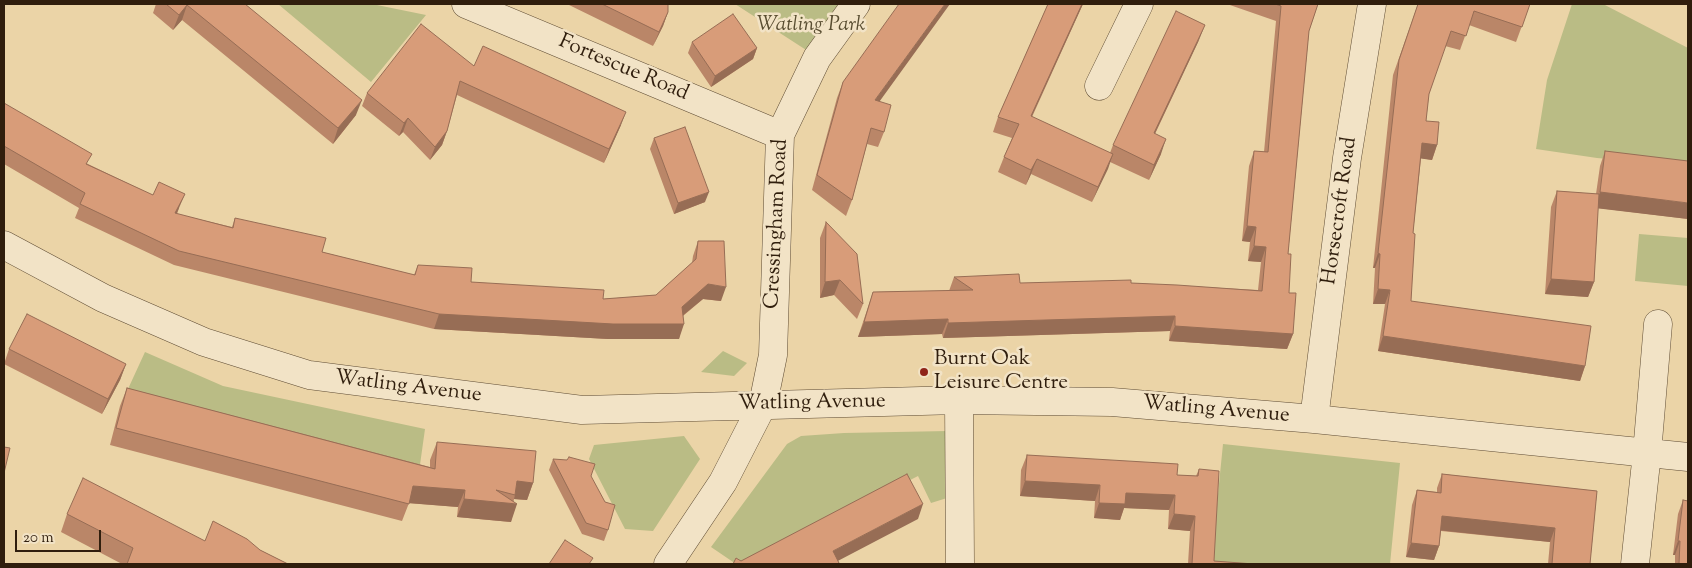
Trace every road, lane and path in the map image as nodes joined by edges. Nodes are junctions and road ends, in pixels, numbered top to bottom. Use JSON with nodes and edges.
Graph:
{"nodes":[{"id":1,"x":466,"y":4,"type":"edge"},
{"id":2,"x":856,"y":4,"type":"edge"},
{"id":3,"x":1139,"y":4,"type":"edge"},
{"id":4,"x":1372,"y":4,"type":"edge"},
{"id":5,"x":1099,"y":86,"type":"dead end"},
{"id":6,"x":780,"y":135,"type":"junction"},
{"id":7,"x":4,"y":245,"type":"edge"},
{"id":8,"x":1658,"y":324,"type":"dead end"},
{"id":9,"x":959,"y":400,"type":"junction"},
{"id":10,"x":764,"y":404,"type":"junction"},
{"id":11,"x":1314,"y":419,"type":"junction"},
{"id":12,"x":1647,"y":453,"type":"junction"},
{"id":13,"x":1688,"y":457,"type":"edge"},
{"id":14,"x":668,"y":564,"type":"edge"},
{"id":15,"x":960,"y":564,"type":"edge"},
{"id":16,"x":1635,"y":564,"type":"edge"}],
"edges":[{"from":1,"to":6,"type":"street","name":"Fortescue Road"},
{"from":2,"to":6,"type":"street","name":"Cressingham Road"},
{"from":3,"to":5,"type":"street"},
{"from":4,"to":11,"type":"street","name":"Horsecroft Road"},
{"from":6,"to":10,"type":"street","name":"Cressingham Road"},
{"from":7,"to":10,"type":"street","name":"Watling Avenue"},
{"from":8,"to":12,"type":"street"},
{"from":9,"to":10,"type":"street","name":"Watling Avenue"},
{"from":9,"to":11,"type":"street","name":"Watling Avenue"},
{"from":9,"to":15,"type":"street"},
{"from":10,"to":14,"type":"street","name":"Cressingham Road"},
{"from":11,"to":12,"type":"street","name":"Watling Avenue"},
{"from":12,"to":13,"type":"street","name":"Watling Avenue"},
{"from":12,"to":16,"type":"street"}]}
